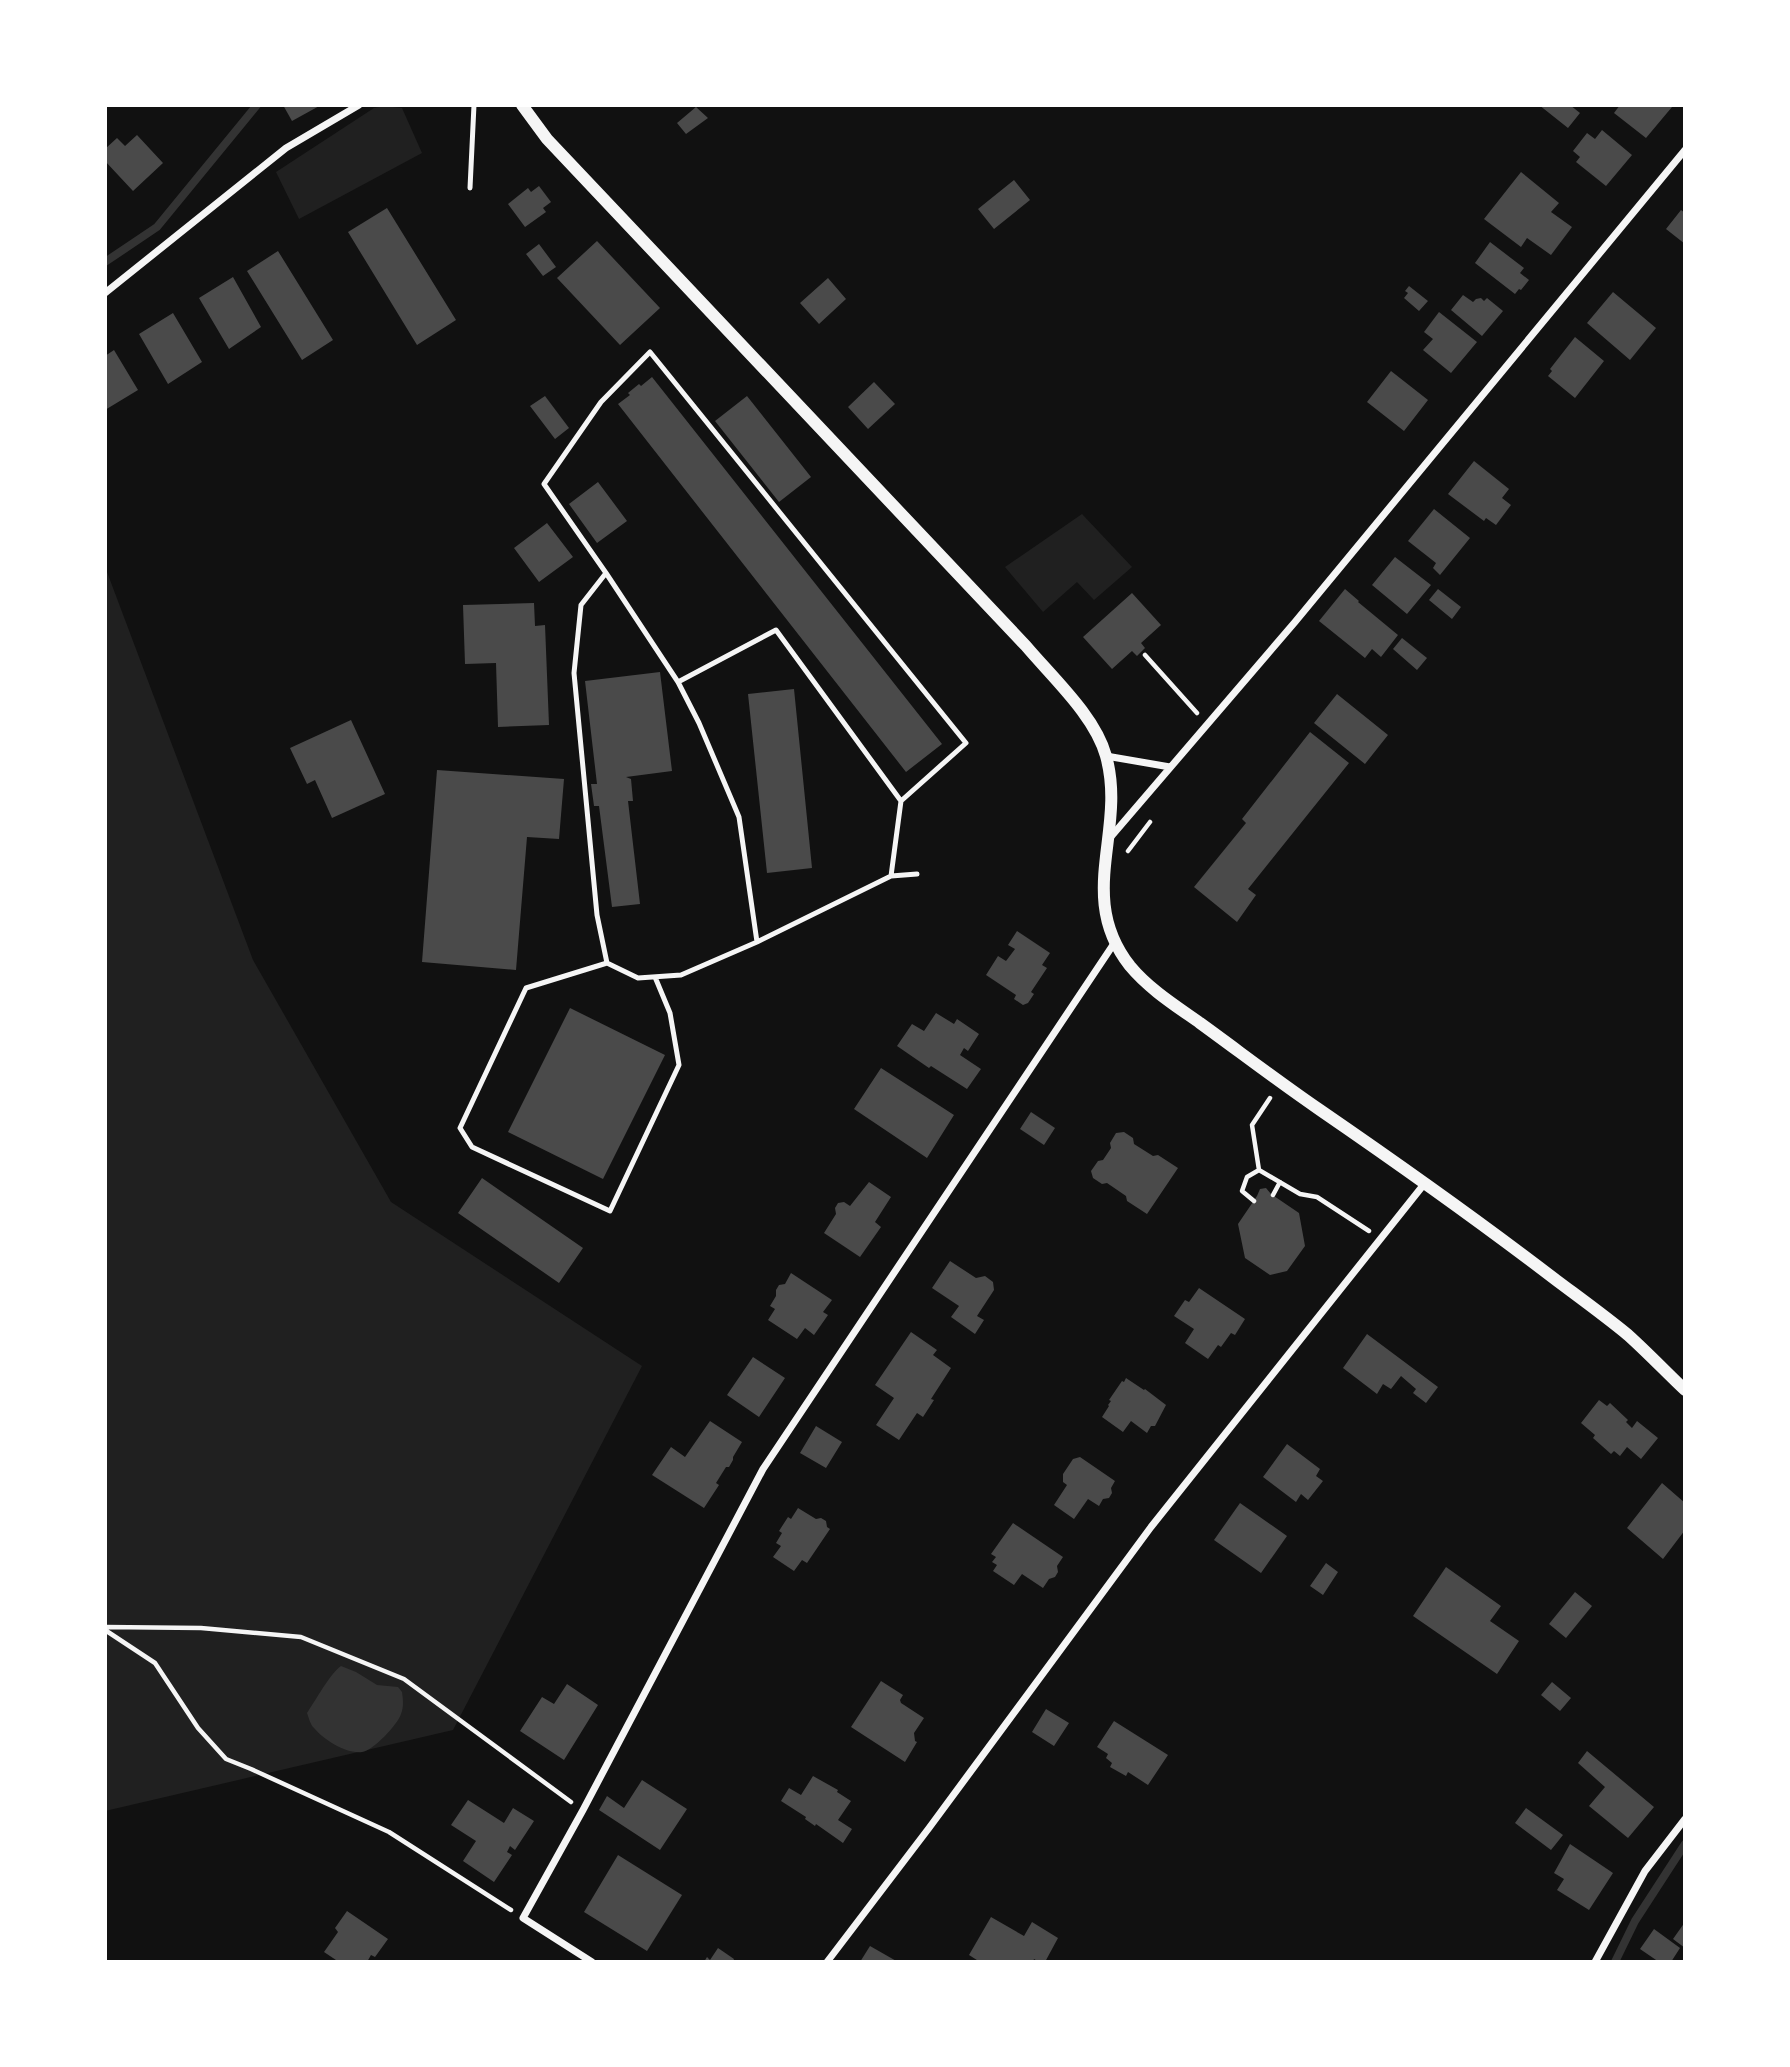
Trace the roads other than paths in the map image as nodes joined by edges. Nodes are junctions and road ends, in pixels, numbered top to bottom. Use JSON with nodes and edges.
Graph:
{"nodes":[{"id":1,"x":359,"y":105,"type":"edge"},
{"id":2,"x":474,"y":105,"type":"edge"},
{"id":3,"x":522,"y":105,"type":"edge"},
{"id":4,"x":1685,"y":150,"type":"edge"},
{"id":5,"x":470,"y":188,"type":"dead end"},
{"id":6,"x":105,"y":293,"type":"edge"},
{"id":7,"x":606,"y":573,"type":"junction"},
{"id":8,"x":678,"y":682,"type":"junction"},
{"id":9,"x":1106,"y":756,"type":"junction"},
{"id":10,"x":1170,"y":767,"type":"junction"},
{"id":11,"x":901,"y":801,"type":"junction"},
{"id":12,"x":1107,"y":841,"type":"junction"},
{"id":13,"x":917,"y":874,"type":"dead end"},
{"id":14,"x":891,"y":876,"type":"junction"},
{"id":15,"x":757,"y":942,"type":"junction"},
{"id":16,"x":1115,"y":942,"type":"junction"},
{"id":17,"x":607,"y":963,"type":"junction"},
{"id":18,"x":655,"y":977,"type":"junction"},
{"id":19,"x":1425,"y":1183,"type":"junction"},
{"id":20,"x":1685,"y":1390,"type":"edge"},
{"id":21,"x":1685,"y":1819,"type":"edge"},
{"id":22,"x":592,"y":1962,"type":"edge"},
{"id":23,"x":827,"y":1962,"type":"edge"},
{"id":24,"x":1595,"y":1962,"type":"edge"}],
"edges":[{"from":1,"to":6,"type":"street"},
{"from":2,"to":5,"type":"lane"},
{"from":3,"to":9,"type":"street"},
{"from":4,"to":10,"type":"street"},
{"from":7,"to":8,"type":"lane"},
{"from":7,"to":11,"type":"lane"},
{"from":7,"to":17,"type":"lane"},
{"from":8,"to":11,"type":"lane"},
{"from":8,"to":15,"type":"lane"},
{"from":9,"to":10,"type":"street"},
{"from":9,"to":12,"type":"street"},
{"from":10,"to":12,"type":"street"},
{"from":11,"to":14,"type":"lane"},
{"from":12,"to":16,"type":"street"},
{"from":13,"to":14,"type":"lane"},
{"from":14,"to":15,"type":"lane"},
{"from":15,"to":18,"type":"lane"},
{"from":16,"to":19,"type":"street"},
{"from":16,"to":22,"type":"street"},
{"from":17,"to":18,"type":"lane"},
{"from":17,"to":18,"type":"lane"},
{"from":19,"to":20,"type":"street"},
{"from":19,"to":23,"type":"street"},
{"from":21,"to":24,"type":"street"}]}
